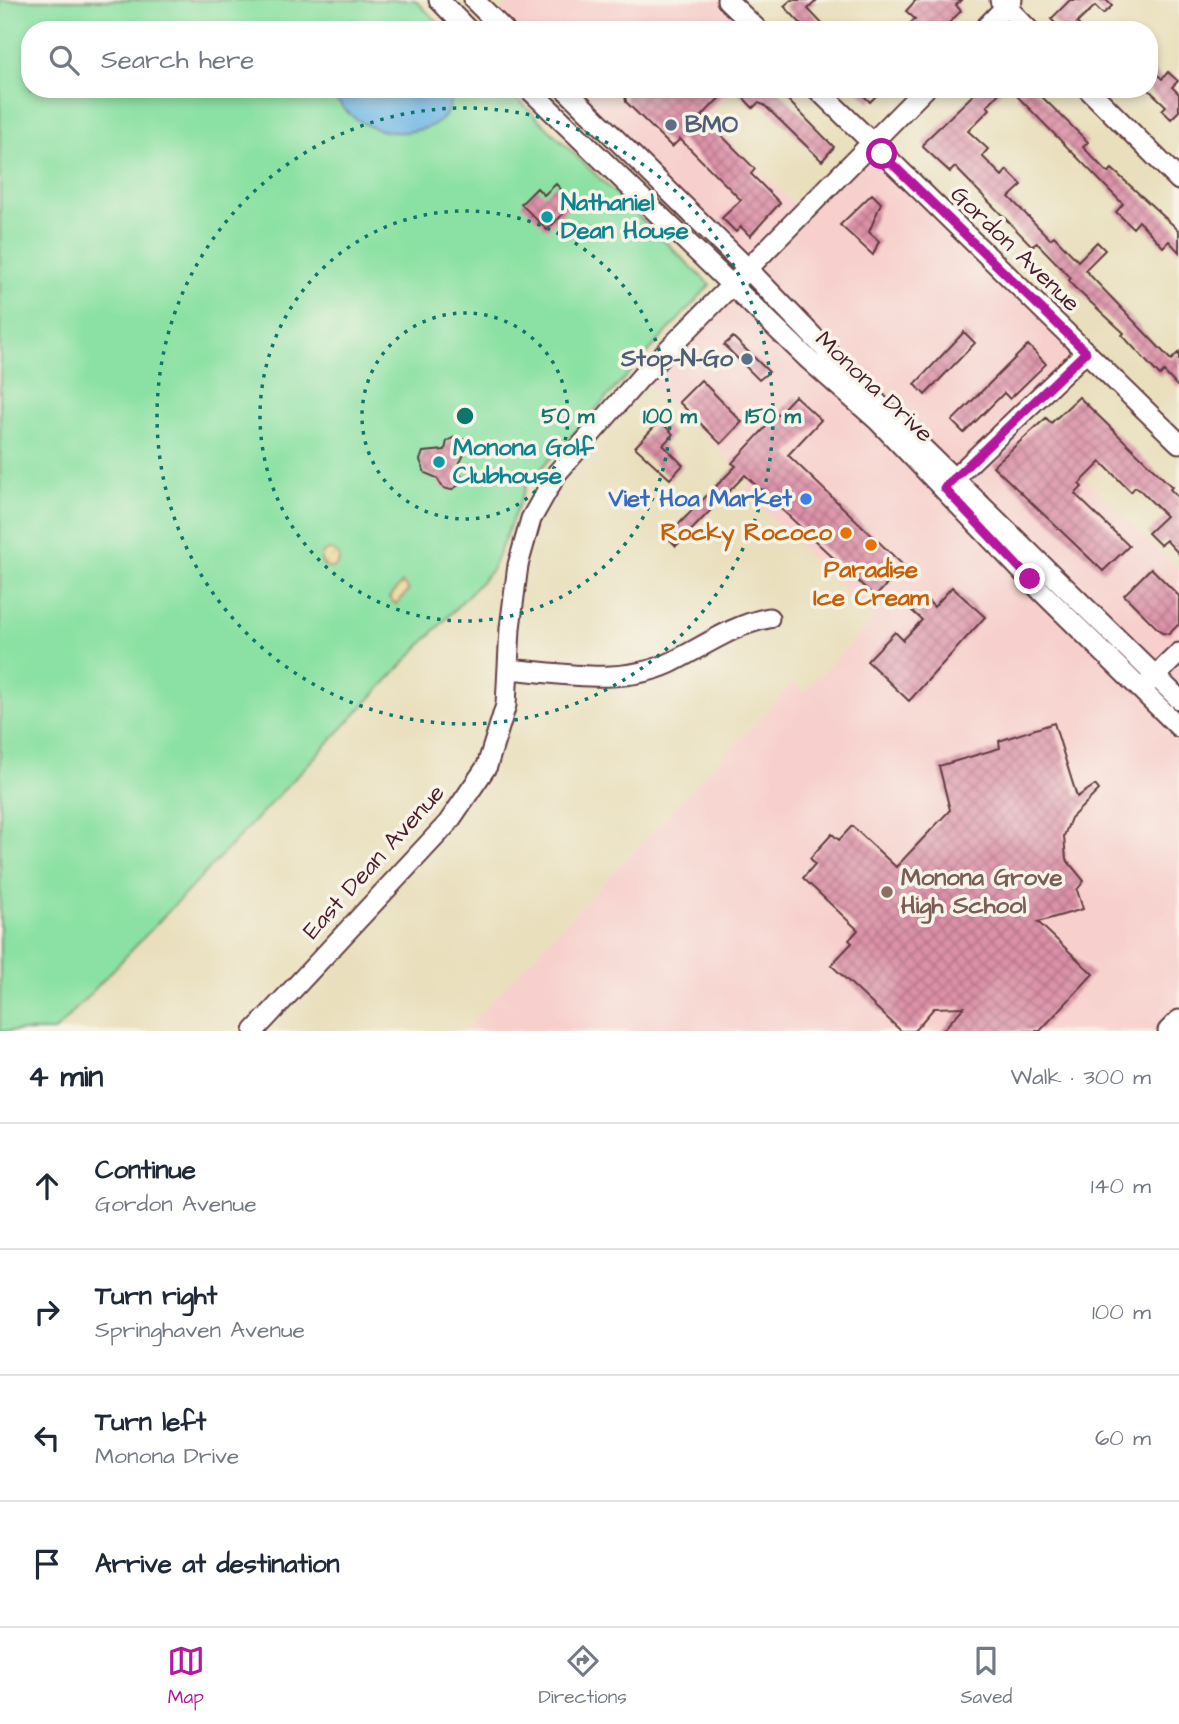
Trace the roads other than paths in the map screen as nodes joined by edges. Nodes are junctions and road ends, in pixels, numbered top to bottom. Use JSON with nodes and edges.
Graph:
{"nodes":[{"id":1,"x":439,"y":0,"type":"edge"},
{"id":2,"x":474,"y":0,"type":"edge"},
{"id":3,"x":727,"y":0,"type":"edge"},
{"id":4,"x":1006,"y":2,"type":"edge"},
{"id":5,"x":459,"y":21,"type":"edge"},
{"id":6,"x":495,"y":21,"type":"edge"},
{"id":7,"x":749,"y":21,"type":"edge"},
{"id":8,"x":990,"y":21,"type":"edge"},
{"id":9,"x":1022,"y":21,"type":"edge"},
{"id":10,"x":538,"y":98,"type":"edge"},
{"id":11,"x":574,"y":98,"type":"edge"},
{"id":12,"x":826,"y":98,"type":"edge"},
{"id":13,"x":916,"y":98,"type":"edge"},
{"id":14,"x":1097,"y":98,"type":"edge"},
{"id":15,"x":871,"y":144,"type":"junction"},
{"id":16,"x":1179,"y":180,"type":"edge"},
{"id":17,"x":748,"y":269,"type":"junction"},
{"id":18,"x":732,"y":285,"type":"junction"},
{"id":19,"x":1086,"y":352,"type":"junction"},
{"id":20,"x":1179,"y":443,"type":"edge"},
{"id":21,"x":949,"y":483,"type":"junction"},
{"id":22,"x":769,"y":618,"type":"dead end"},
{"id":23,"x":1179,"y":653,"type":"edge"},
{"id":24,"x":508,"y":669,"type":"junction"},
{"id":25,"x":1149,"y":683,"type":"junction"},
{"id":26,"x":1179,"y":699,"type":"edge"},
{"id":27,"x":1179,"y":727,"type":"edge"},
{"id":28,"x":1179,"y":1020,"type":"edge"},
{"id":29,"x":254,"y":1031,"type":"edge"},
{"id":30,"x":1168,"y":1031,"type":"edge"}],
"edges":[{"from":1,"to":5,"type":"street"},
{"from":2,"to":6,"type":"street"},
{"from":3,"to":7,"type":"street"},
{"from":4,"to":8,"type":"street"},
{"from":4,"to":9,"type":"street"},
{"from":10,"to":18,"type":"street","name":"Monona Drive"},
{"from":11,"to":17,"type":"street","name":"Monona Drive"},
{"from":12,"to":15,"type":"street","name":"Gordon Avenue"},
{"from":13,"to":15,"type":"street","name":"East Dean Avenue"},
{"from":14,"to":16,"type":"street"},
{"from":15,"to":17,"type":"street","name":"East Dean Avenue"},
{"from":15,"to":19,"type":"street","name":"Gordon Avenue"},
{"from":17,"to":18,"type":"street","name":"East Dean Avenue"},
{"from":17,"to":21,"type":"street","name":"Monona Drive"},
{"from":18,"to":21,"type":"street","name":"Monona Drive"},
{"from":18,"to":24,"type":"street","name":"East Dean Avenue"},
{"from":19,"to":20,"type":"street","name":"Gordon Avenue"},
{"from":19,"to":21,"type":"street"},
{"from":21,"to":25,"type":"street","name":"Monona Drive"},
{"from":22,"to":24,"type":"street"},
{"from":23,"to":25,"type":"street"},
{"from":24,"to":29,"type":"street","name":"East Dean Avenue"},
{"from":25,"to":26,"type":"street","name":"Monona Drive"},
{"from":25,"to":27,"type":"street","name":"Monona Drive"},
{"from":28,"to":30,"type":"street"}]}
